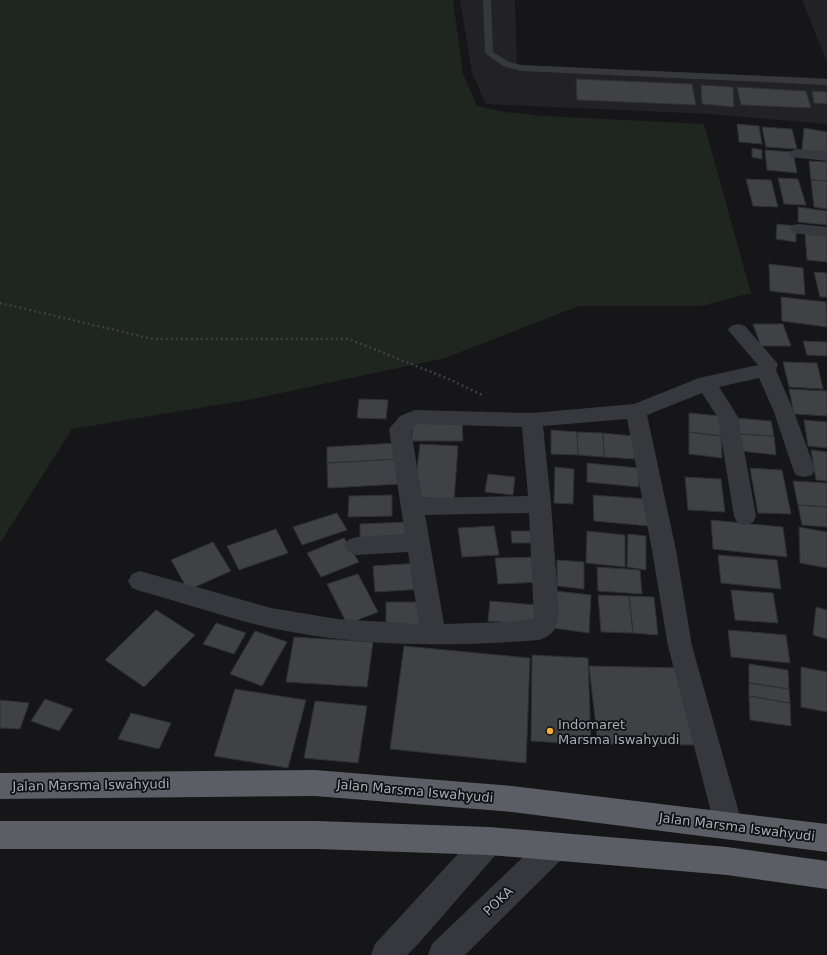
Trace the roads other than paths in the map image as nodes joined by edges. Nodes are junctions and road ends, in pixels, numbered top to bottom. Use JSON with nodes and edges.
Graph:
{"nodes":[{"id":1,"x":487,"y":0,"type":"edge"},
{"id":2,"x":827,"y":82,"type":"edge"},
{"id":3,"x":798,"y":154,"type":"dead end"},
{"id":4,"x":827,"y":156,"type":"edge"},
{"id":5,"x":800,"y":229,"type":"dead end"},
{"id":6,"x":827,"y":232,"type":"edge"},
{"id":7,"x":738,"y":330,"type":"dead end"},
{"id":8,"x":766,"y":370,"type":"junction"},
{"id":9,"x":706,"y":383,"type":"junction"},
{"id":10,"x":636,"y":411,"type":"junction"},
{"id":11,"x":532,"y":420,"type":"junction"},
{"id":12,"x":804,"y":469,"type":"dead end"},
{"id":13,"x":540,"y":504,"type":"junction"},
{"id":14,"x":412,"y":507,"type":"junction"},
{"id":15,"x":745,"y":516,"type":"dead end"},
{"id":16,"x":418,"y":542,"type":"junction"},
{"id":17,"x":356,"y":546,"type":"dead end"},
{"id":18,"x":140,"y":581,"type":"dead end"},
{"id":19,"x":433,"y":635,"type":"junction"},
{"id":20,"x":0,"y":786,"type":"edge"},
{"id":21,"x":728,"y":827,"type":"junction"},
{"id":22,"x":0,"y":835,"type":"edge"},
{"id":23,"x":827,"y":838,"type":"edge"},
{"id":24,"x":489,"y":841,"type":"junction"},
{"id":25,"x":554,"y":847,"type":"junction"},
{"id":26,"x":827,"y":875,"type":"edge"},
{"id":27,"x":386,"y":955,"type":"edge"},
{"id":28,"x":443,"y":955,"type":"edge"}],
"edges":[{"from":1,"to":2,"type":"lane"},
{"from":3,"to":4,"type":"street"},
{"from":5,"to":6,"type":"street"},
{"from":7,"to":8,"type":"street"},
{"from":8,"to":9,"type":"street"},
{"from":8,"to":12,"type":"street"},
{"from":9,"to":10,"type":"street"},
{"from":9,"to":15,"type":"street"},
{"from":10,"to":11,"type":"street"},
{"from":10,"to":21,"type":"street"},
{"from":11,"to":13,"type":"street"},
{"from":11,"to":14,"type":"street"},
{"from":13,"to":14,"type":"street"},
{"from":13,"to":19,"type":"street"},
{"from":14,"to":16,"type":"street"},
{"from":16,"to":17,"type":"street"},
{"from":16,"to":19,"type":"street"},
{"from":18,"to":19,"type":"street"},
{"from":20,"to":21,"type":"highway","name":"Jalan Marsma Iswahyudi"},
{"from":21,"to":23,"type":"highway","name":"Jalan Marsma Iswahyudi"},
{"from":22,"to":24,"type":"highway"},
{"from":24,"to":25,"type":"highway"},
{"from":24,"to":27,"type":"street"},
{"from":25,"to":26,"type":"highway"},
{"from":25,"to":28,"type":"street","name":"POKA"}]}
